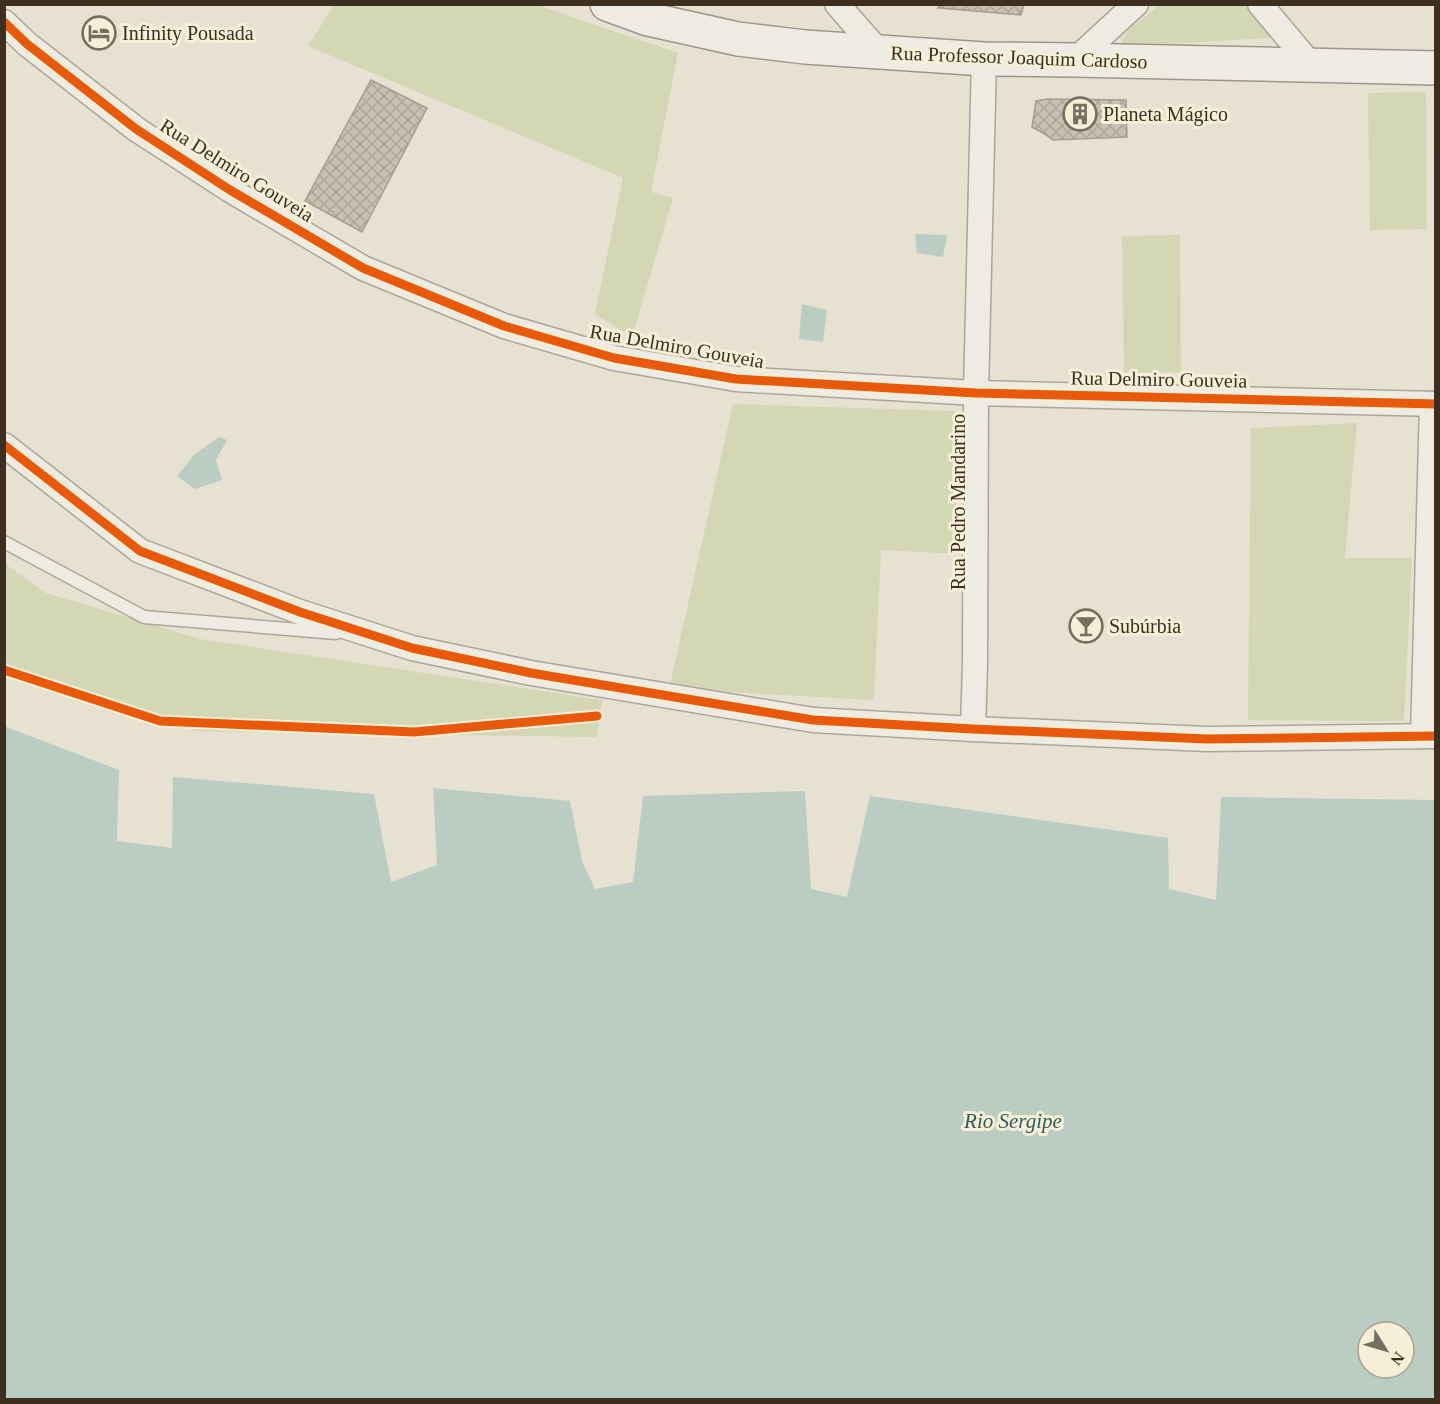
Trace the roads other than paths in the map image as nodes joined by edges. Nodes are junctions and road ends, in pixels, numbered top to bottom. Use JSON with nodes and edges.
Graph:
{"nodes":[{"id":1,"x":607,"y":4,"type":"edge"},
{"id":2,"x":837,"y":4,"type":"edge"},
{"id":3,"x":1136,"y":4,"type":"edge"},
{"id":4,"x":1260,"y":4,"type":"edge"},
{"id":5,"x":4,"y":22,"type":"edge"},
{"id":6,"x":879,"y":52,"type":"junction"},
{"id":7,"x":984,"y":59,"type":"junction"},
{"id":8,"x":1075,"y":60,"type":"junction"},
{"id":9,"x":1311,"y":65,"type":"junction"},
{"id":10,"x":1436,"y":68,"type":"edge"},
{"id":11,"x":976,"y":393,"type":"junction"},
{"id":12,"x":1433,"y":404,"type":"edge"},
{"id":13,"x":4,"y":445,"type":"edge"},
{"id":14,"x":4,"y":542,"type":"edge"},
{"id":15,"x":373,"y":636,"type":"junction"},
{"id":16,"x":973,"y":729,"type":"junction"},
{"id":17,"x":1430,"y":736,"type":"edge"}],
"edges":[{"from":1,"to":6,"type":"street","name":"Rua Professor Joaquim Cardoso"},
{"from":2,"to":6,"type":"street"},
{"from":3,"to":8,"type":"street"},
{"from":4,"to":9,"type":"street"},
{"from":5,"to":11,"type":"street","name":"Rua Delmiro Gouveia"},
{"from":6,"to":7,"type":"street","name":"Rua Professor Joaquim Cardoso"},
{"from":7,"to":8,"type":"street","name":"Rua Professor Joaquim Cardoso"},
{"from":7,"to":11,"type":"street","name":"Rua Pedro Mandarino"},
{"from":8,"to":9,"type":"street","name":"Rua Professor Joaquim Cardoso"},
{"from":9,"to":10,"type":"street","name":"Rua Professor Joaquim Cardoso"},
{"from":11,"to":12,"type":"street","name":"Rua Delmiro Gouveia"},
{"from":11,"to":16,"type":"street","name":"Rua Pedro Mandarino"},
{"from":12,"to":17,"type":"street"},
{"from":13,"to":15,"type":"street"},
{"from":14,"to":15,"type":"lane"},
{"from":15,"to":16,"type":"street"},
{"from":16,"to":17,"type":"street"}]}
